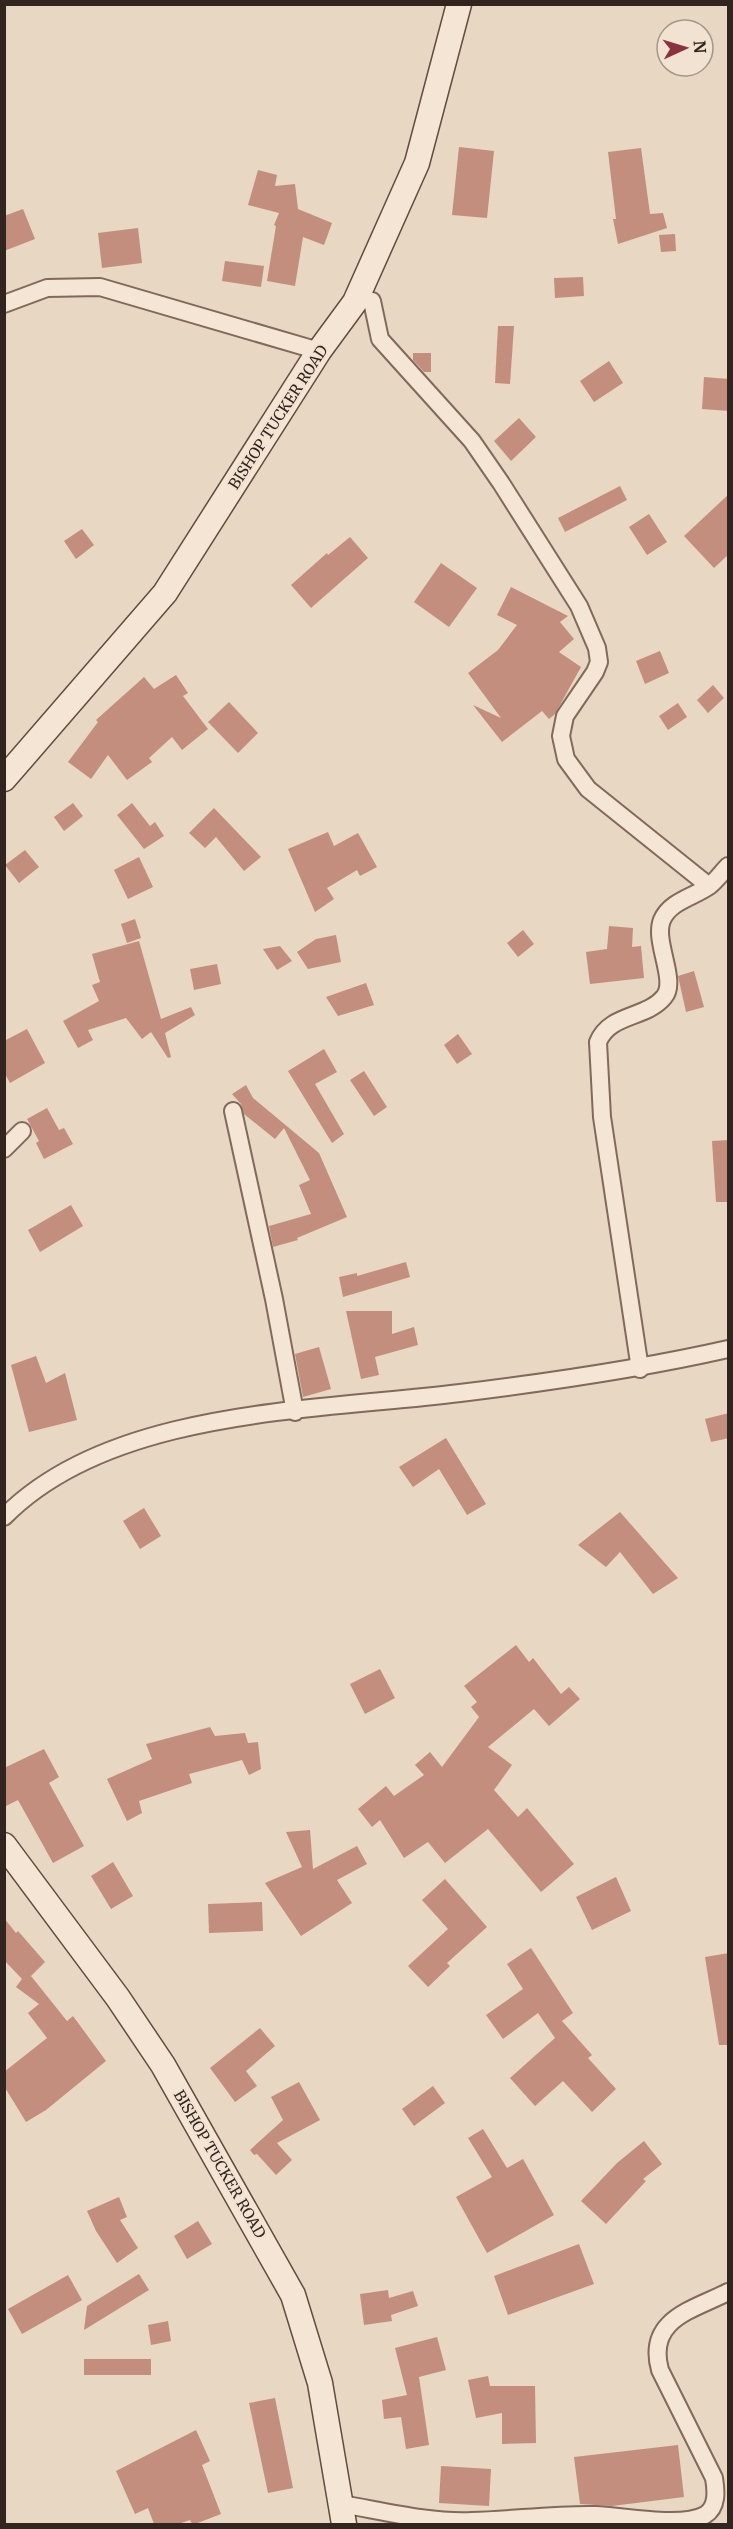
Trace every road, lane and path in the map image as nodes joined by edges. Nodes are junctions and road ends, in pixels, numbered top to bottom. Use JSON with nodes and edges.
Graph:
{"nodes":[{"id":1,"x":459,"y":4,"type":"edge"},
{"id":2,"x":372,"y":301,"type":"dead end"},
{"id":3,"x":4,"y":304,"type":"edge"},
{"id":4,"x":319,"y":351,"type":"junction"},
{"id":5,"x":4,"y":779,"type":"edge"},
{"id":6,"x":729,"y":866,"type":"edge"},
{"id":7,"x":709,"y":886,"type":"junction"},
{"id":8,"x":232,"y":1111,"type":"dead end"},
{"id":9,"x":22,"y":1131,"type":"dead end"},
{"id":10,"x":4,"y":1149,"type":"edge"},
{"id":11,"x":729,"y":1349,"type":"edge"},
{"id":12,"x":640,"y":1369,"type":"junction"},
{"id":13,"x":295,"y":1412,"type":"junction"},
{"id":14,"x":4,"y":1517,"type":"edge"},
{"id":15,"x":4,"y":1845,"type":"edge"},
{"id":16,"x":729,"y":2292,"type":"edge"},
{"id":17,"x":342,"y":2514,"type":"edge"}],
"edges":[{"from":1,"to":4,"type":"main road","name":"BISHOP TUCKER ROAD"},
{"from":2,"to":7,"type":"street"},
{"from":3,"to":4,"type":"street"},
{"from":4,"to":5,"type":"main road","name":"BISHOP TUCKER ROAD"},
{"from":6,"to":7,"type":"street"},
{"from":7,"to":12,"type":"street"},
{"from":8,"to":13,"type":"street"},
{"from":9,"to":10,"type":"street"},
{"from":11,"to":12,"type":"street"},
{"from":12,"to":13,"type":"street"},
{"from":13,"to":14,"type":"street"},
{"from":15,"to":17,"type":"main road","name":"BISHOP TUCKER ROAD"},
{"from":16,"to":17,"type":"street"}]}
